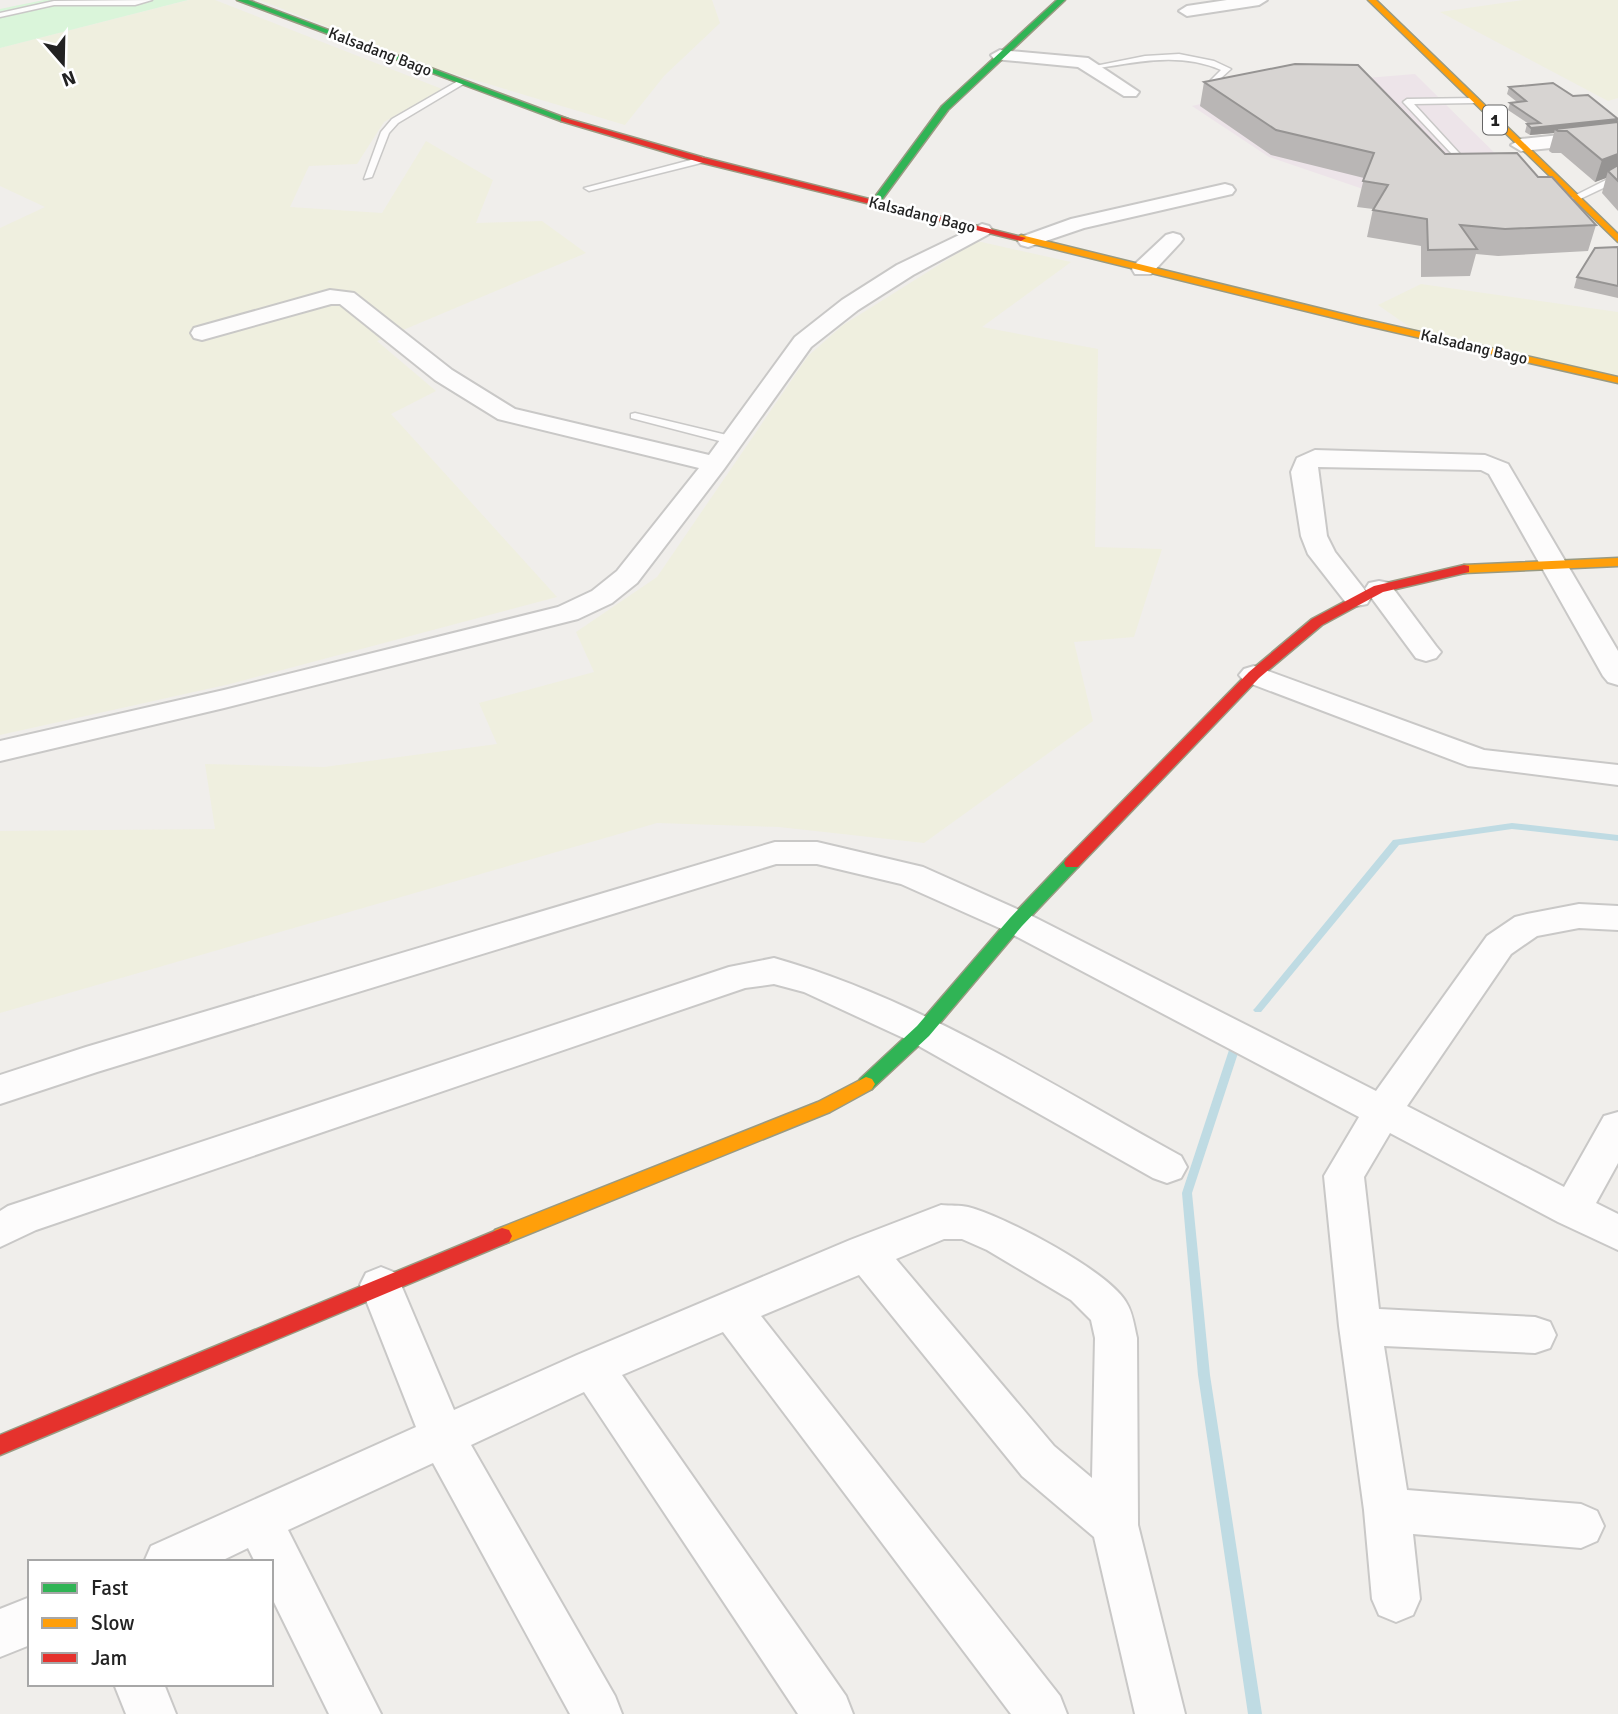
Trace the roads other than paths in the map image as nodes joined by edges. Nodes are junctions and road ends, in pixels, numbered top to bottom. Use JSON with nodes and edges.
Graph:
{"nodes":[{"id":1,"x":148,"y":0,"type":"edge"},
{"id":2,"x":241,"y":0,"type":"edge"},
{"id":3,"x":1061,"y":0,"type":"edge"},
{"id":4,"x":1259,"y":0,"type":"edge"},
{"id":5,"x":1372,"y":0,"type":"edge"},
{"id":6,"x":1187,"y":11,"type":"dead end"},
{"id":7,"x":0,"y":15,"type":"edge"},
{"id":8,"x":1000,"y":55,"type":"junction"},
{"id":9,"x":1094,"y":67,"type":"junction"},
{"id":10,"x":461,"y":83,"type":"junction"},
{"id":11,"x":1211,"y":84,"type":"edge"},
{"id":12,"x":1130,"y":92,"type":"dead end"},
{"id":13,"x":1474,"y":100,"type":"junction"},
{"id":14,"x":1618,"y":135,"type":"edge"},
{"id":15,"x":1521,"y":145,"type":"junction"},
{"id":16,"x":702,"y":160,"type":"junction"},
{"id":17,"x":1480,"y":167,"type":"edge"},
{"id":18,"x":367,"y":177,"type":"dead end"},
{"id":19,"x":1618,"y":177,"type":"edge"},
{"id":20,"x":589,"y":188,"type":"dead end"},
{"id":21,"x":1225,"y":190,"type":"dead end"},
{"id":22,"x":1575,"y":198,"type":"junction"},
{"id":23,"x":875,"y":204,"type":"junction"},
{"id":24,"x":982,"y":230,"type":"junction"},
{"id":25,"x":1173,"y":239,"type":"dead end"},
{"id":26,"x":1618,"y":239,"type":"edge"},
{"id":27,"x":1028,"y":241,"type":"junction"},
{"id":28,"x":1143,"y":269,"type":"junction"},
{"id":29,"x":202,"y":333,"type":"dead end"},
{"id":30,"x":1618,"y":380,"type":"edge"},
{"id":31,"x":635,"y":416,"type":"dead end"},
{"id":32,"x":731,"y":440,"type":"junction"},
{"id":33,"x":715,"y":464,"type":"junction"},
{"id":34,"x":1618,"y":562,"type":"edge"},
{"id":35,"x":1555,"y":563,"type":"junction"},
{"id":36,"x":1368,"y":594,"type":"junction"},
{"id":37,"x":1426,"y":652,"type":"dead end"},
{"id":38,"x":1254,"y":676,"type":"junction"},
{"id":39,"x":1618,"y":676,"type":"edge"},
{"id":40,"x":0,"y":751,"type":"edge"},
{"id":41,"x":1618,"y":775,"type":"edge"},
{"id":42,"x":1618,"y":918,"type":"edge"},
{"id":43,"x":1016,"y":922,"type":"junction"},
{"id":44,"x":923,"y":1031,"type":"junction"},
{"id":45,"x":0,"y":1090,"type":"edge"},
{"id":46,"x":1383,"y":1111,"type":"junction"},
{"id":47,"x":1618,"y":1127,"type":"edge"},
{"id":48,"x":1167,"y":1167,"type":"dead end"},
{"id":49,"x":1572,"y":1210,"type":"junction"},
{"id":50,"x":0,"y":1230,"type":"edge"},
{"id":51,"x":1618,"y":1233,"type":"edge"},
{"id":52,"x":865,"y":1252,"type":"junction"},
{"id":53,"x":381,"y":1284,"type":"junction"},
{"id":54,"x":731,"y":1310,"type":"junction"},
{"id":55,"x":1360,"y":1326,"type":"junction"},
{"id":56,"x":1535,"y":1335,"type":"dead end"},
{"id":57,"x":592,"y":1368,"type":"junction"},
{"id":58,"x":443,"y":1438,"type":"junction"},
{"id":59,"x":0,"y":1445,"type":"edge"},
{"id":60,"x":1387,"y":1510,"type":"junction"},
{"id":61,"x":259,"y":1522,"type":"junction"},
{"id":62,"x":1115,"y":1525,"type":"junction"},
{"id":63,"x":1581,"y":1526,"type":"dead end"},
{"id":64,"x":174,"y":1560,"type":"edge"},
{"id":65,"x":1396,"y":1599,"type":"dead end"},
{"id":66,"x":28,"y":1622,"type":"edge"},
{"id":67,"x":0,"y":1633,"type":"edge"},
{"id":68,"x":140,"y":1686,"type":"edge"},
{"id":69,"x":151,"y":1714,"type":"edge"},
{"id":70,"x":356,"y":1714,"type":"edge"},
{"id":71,"x":597,"y":1714,"type":"edge"},
{"id":72,"x":828,"y":1714,"type":"edge"},
{"id":73,"x":1042,"y":1714,"type":"edge"},
{"id":74,"x":1160,"y":1714,"type":"edge"}],
"edges":[{"from":1,"to":7,"type":"lane"},
{"from":2,"to":10,"type":"main road","name":"Kalsadang Bago"},
{"from":3,"to":8,"type":"main road"},
{"from":4,"to":6,"type":"street"},
{"from":5,"to":13,"type":"main road","number":"1"},
{"from":8,"to":9,"type":"street"},
{"from":8,"to":23,"type":"main road"},
{"from":9,"to":11,"type":"lane"},
{"from":9,"to":12,"type":"street"},
{"from":10,"to":16,"type":"main road","name":"Kalsadang Bago"},
{"from":10,"to":18,"type":"lane"},
{"from":13,"to":15,"type":"main road","number":"1"},
{"from":13,"to":17,"type":"lane"},
{"from":14,"to":15,"type":"street"},
{"from":15,"to":22,"type":"main road","number":"1"},
{"from":16,"to":20,"type":"lane"},
{"from":16,"to":23,"type":"main road","name":"Kalsadang Bago"},
{"from":19,"to":22,"type":"lane"},
{"from":21,"to":27,"type":"street"},
{"from":22,"to":26,"type":"main road","number":"1"},
{"from":23,"to":24,"type":"main road","name":"Kalsadang Bago"},
{"from":24,"to":27,"type":"main road","name":"Kalsadang Bago"},
{"from":24,"to":32,"type":"street"},
{"from":25,"to":28,"type":"street"},
{"from":27,"to":28,"type":"main road","name":"Kalsadang Bago"},
{"from":28,"to":30,"type":"main road","name":"Kalsadang Bago"},
{"from":29,"to":33,"type":"street"},
{"from":31,"to":32,"type":"lane"},
{"from":32,"to":33,"type":"street"},
{"from":33,"to":40,"type":"street"},
{"from":34,"to":35,"type":"main road"},
{"from":35,"to":36,"type":"main road"},
{"from":35,"to":36,"type":"street"},
{"from":35,"to":39,"type":"street"},
{"from":36,"to":37,"type":"street"},
{"from":36,"to":38,"type":"main road"},
{"from":38,"to":41,"type":"street"},
{"from":38,"to":43,"type":"main road"},
{"from":42,"to":46,"type":"street"},
{"from":43,"to":44,"type":"main road"},
{"from":43,"to":45,"type":"street"},
{"from":43,"to":46,"type":"street"},
{"from":44,"to":48,"type":"street"},
{"from":44,"to":50,"type":"street"},
{"from":44,"to":53,"type":"main road"},
{"from":46,"to":49,"type":"street"},
{"from":46,"to":55,"type":"street"},
{"from":47,"to":49,"type":"street"},
{"from":49,"to":51,"type":"street"},
{"from":52,"to":54,"type":"street"},
{"from":52,"to":62,"type":"street"},
{"from":52,"to":62,"type":"street"},
{"from":53,"to":58,"type":"street"},
{"from":53,"to":59,"type":"main road"},
{"from":54,"to":57,"type":"street"},
{"from":54,"to":73,"type":"street"},
{"from":55,"to":56,"type":"street"},
{"from":55,"to":60,"type":"street"},
{"from":57,"to":58,"type":"street"},
{"from":57,"to":72,"type":"street"},
{"from":58,"to":61,"type":"street"},
{"from":58,"to":71,"type":"street"},
{"from":60,"to":63,"type":"street"},
{"from":60,"to":65,"type":"street"},
{"from":61,"to":64,"type":"street"},
{"from":61,"to":70,"type":"street"},
{"from":62,"to":74,"type":"street"},
{"from":66,"to":67,"type":"street"},
{"from":68,"to":69,"type":"street"}]}
